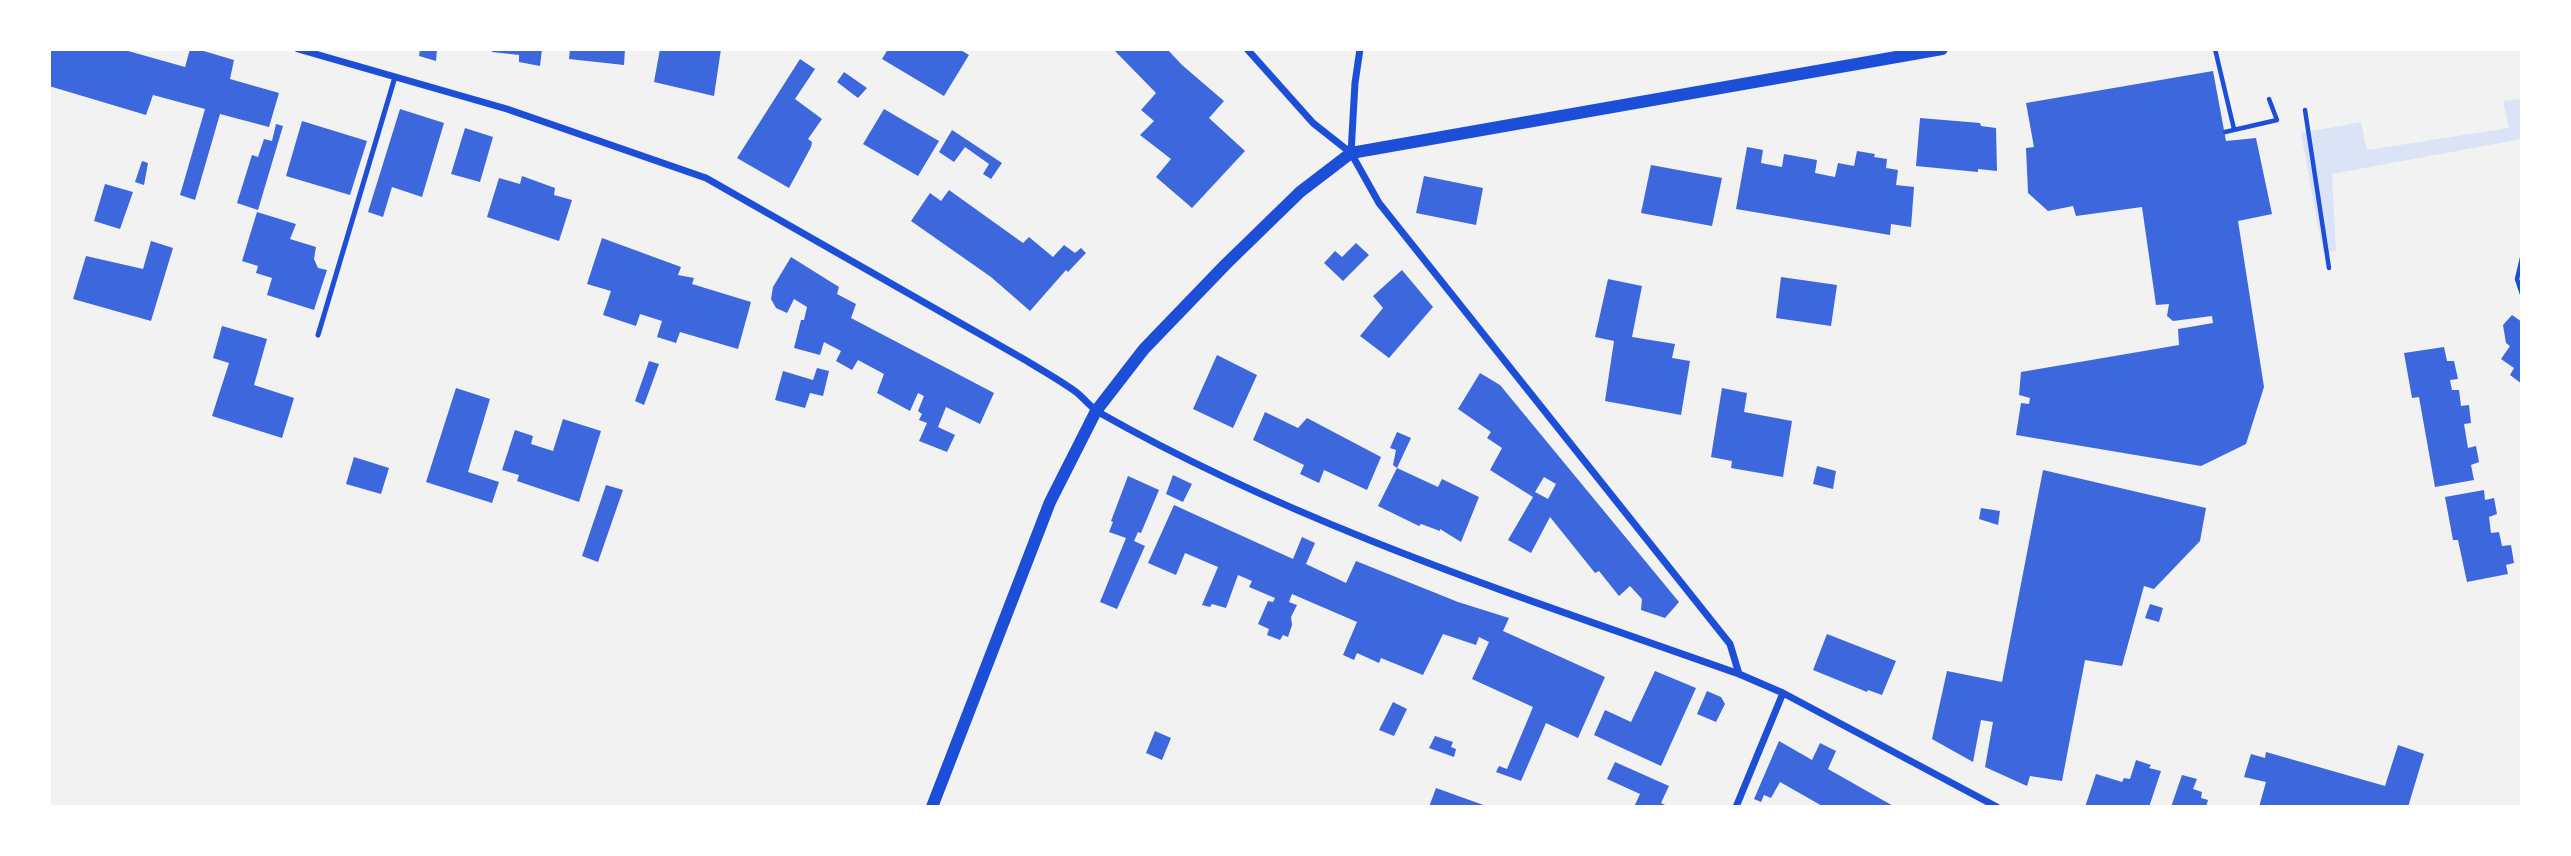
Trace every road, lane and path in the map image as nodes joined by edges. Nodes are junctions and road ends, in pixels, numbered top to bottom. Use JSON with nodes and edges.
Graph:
{"nodes":[{"id":1,"x":298,"y":49,"type":"edge"},
{"id":2,"x":1247,"y":49,"type":"edge"},
{"id":3,"x":1360,"y":49,"type":"edge"},
{"id":4,"x":1942,"y":49,"type":"edge"},
{"id":5,"x":2216,"y":49,"type":"edge"},
{"id":6,"x":395,"y":77,"type":"junction"},
{"id":7,"x":2269,"y":99,"type":"dead end"},
{"id":8,"x":2305,"y":110,"type":"dead end"},
{"id":9,"x":2234,"y":129,"type":"junction"},
{"id":10,"x":2225,"y":132,"type":"dead end"},
{"id":11,"x":1351,"y":153,"type":"junction"},
{"id":12,"x":2522,"y":258,"type":"edge"},
{"id":13,"x":2329,"y":268,"type":"dead end"},
{"id":14,"x":2522,"y":294,"type":"edge"},
{"id":15,"x":318,"y":335,"type":"dead end"},
{"id":16,"x":1096,"y":411,"type":"junction"},
{"id":17,"x":1739,"y":674,"type":"junction"},
{"id":18,"x":1783,"y":693,"type":"junction"},
{"id":19,"x":932,"y":807,"type":"edge"},
{"id":20,"x":1736,"y":807,"type":"edge"},
{"id":21,"x":1997,"y":807,"type":"edge"}],
"edges":[{"from":1,"to":6,"type":"street"},
{"from":2,"to":11,"type":"street"},
{"from":3,"to":11,"type":"street"},
{"from":4,"to":11,"type":"street"},
{"from":5,"to":9,"type":"path"},
{"from":6,"to":15,"type":"lane"},
{"from":6,"to":16,"type":"street"},
{"from":7,"to":9,"type":"path"},
{"from":8,"to":13,"type":"path"},
{"from":9,"to":10,"type":"path"},
{"from":11,"to":16,"type":"street"},
{"from":11,"to":17,"type":"street"},
{"from":12,"to":14,"type":"path"},
{"from":16,"to":17,"type":"street"},
{"from":16,"to":19,"type":"street"},
{"from":17,"to":18,"type":"street"},
{"from":18,"to":20,"type":"street"},
{"from":18,"to":21,"type":"street"}]}
